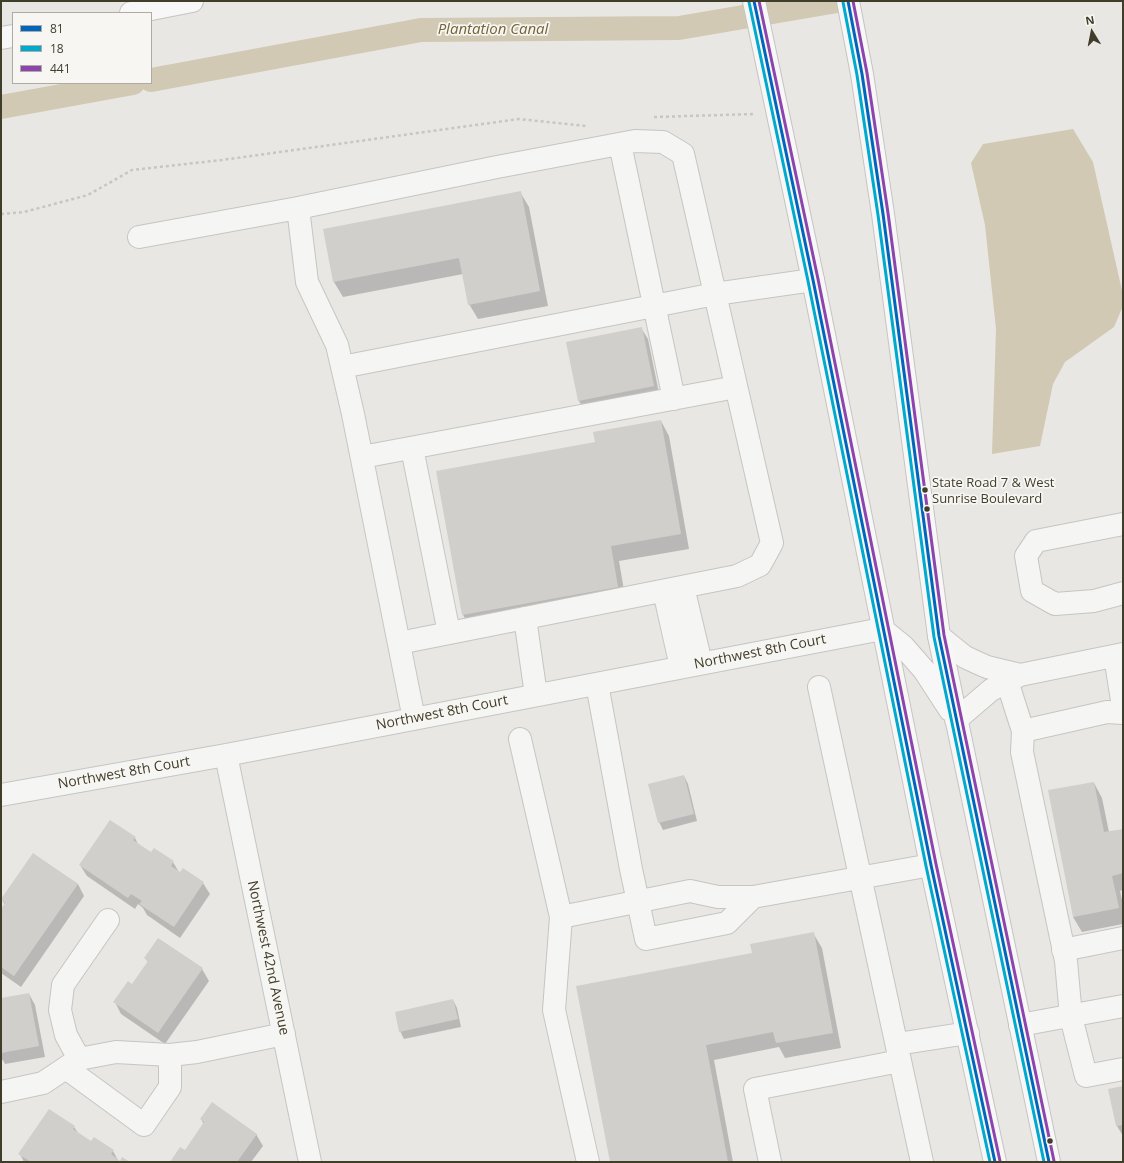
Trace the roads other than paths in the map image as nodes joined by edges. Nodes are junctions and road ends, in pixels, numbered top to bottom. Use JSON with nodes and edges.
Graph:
{"nodes":[{"id":1,"x":192,"y":1,"type":"edge"},
{"id":2,"x":754,"y":1,"type":"edge"},
{"id":3,"x":848,"y":1,"type":"edge"},
{"id":4,"x":136,"y":12,"type":"edge"},
{"id":5,"x":12,"y":36,"type":"edge"},
{"id":6,"x":1,"y":38,"type":"edge"},
{"id":7,"x":620,"y":144,"type":"junction"},
{"id":8,"x":298,"y":208,"type":"junction"},
{"id":9,"x":139,"y":237,"type":"dead end"},
{"id":10,"x":813,"y":280,"type":"junction"},
{"id":11,"x":715,"y":294,"type":"junction"},
{"id":12,"x":654,"y":306,"type":"junction"},
{"id":13,"x":342,"y":367,"type":"junction"},
{"id":14,"x":736,"y":387,"type":"junction"},
{"id":15,"x":674,"y":399,"type":"junction"},
{"id":16,"x":412,"y":448,"type":"junction"},
{"id":17,"x":362,"y":457,"type":"junction"},
{"id":18,"x":1123,"y":524,"type":"edge"},
{"id":19,"x":673,"y":589,"type":"junction"},
{"id":20,"x":1123,"y":593,"type":"edge"},
{"id":21,"x":525,"y":618,"type":"junction"},
{"id":22,"x":882,"y":629,"type":"junction"},
{"id":23,"x":449,"y":633,"type":"junction"},
{"id":24,"x":940,"y":636,"type":"junction"},
{"id":25,"x":399,"y":643,"type":"junction"},
{"id":26,"x":1119,"y":655,"type":"edge"},
{"id":27,"x":691,"y":665,"type":"junction"},
{"id":28,"x":1013,"y":678,"type":"junction"},
{"id":29,"x":597,"y":684,"type":"junction"},
{"id":30,"x":819,"y":687,"type":"dead end"},
{"id":31,"x":536,"y":695,"type":"junction"},
{"id":32,"x":1123,"y":707,"type":"edge"},
{"id":33,"x":1123,"y":713,"type":"edge"},
{"id":34,"x":414,"y":719,"type":"junction"},
{"id":35,"x":956,"y":720,"type":"junction"},
{"id":36,"x":1023,"y":731,"type":"junction"},
{"id":37,"x":520,"y":739,"type":"dead end"},
{"id":38,"x":226,"y":755,"type":"junction"},
{"id":39,"x":1,"y":794,"type":"edge"},
{"id":40,"x":931,"y":865,"type":"junction"},
{"id":41,"x":861,"y":877,"type":"junction"},
{"id":42,"x":753,"y":897,"type":"junction"},
{"id":43,"x":639,"y":900,"type":"junction"},
{"id":44,"x":561,"y":917,"type":"junction"},
{"id":45,"x":108,"y":920,"type":"dead end"},
{"id":46,"x":1123,"y":938,"type":"edge"},
{"id":47,"x":1063,"y":950,"type":"junction"},
{"id":48,"x":1123,"y":1006,"type":"edge"},
{"id":49,"x":1071,"y":1017,"type":"junction"},
{"id":50,"x":1020,"y":1026,"type":"junction"},
{"id":51,"x":968,"y":1033,"type":"junction"},
{"id":52,"x":284,"y":1034,"type":"junction"},
{"id":53,"x":898,"y":1052,"type":"junction"},
{"id":54,"x":170,"y":1055,"type":"junction"},
{"id":55,"x":72,"y":1063,"type":"junction"},
{"id":56,"x":1123,"y":1069,"type":"edge"},
{"id":57,"x":1,"y":1092,"type":"edge"},
{"id":58,"x":310,"y":1162,"type":"edge"},
{"id":59,"x":588,"y":1162,"type":"edge"},
{"id":60,"x":770,"y":1162,"type":"edge"},
{"id":61,"x":922,"y":1162,"type":"edge"},
{"id":62,"x":995,"y":1162,"type":"edge"},
{"id":63,"x":1049,"y":1162,"type":"edge"}],
"edges":[{"from":1,"to":4,"type":"main road"},
{"from":2,"to":10,"type":"main road"},
{"from":3,"to":24,"type":"main road"},
{"from":5,"to":6,"type":"main road"},
{"from":7,"to":8,"type":"street"},
{"from":7,"to":11,"type":"street"},
{"from":7,"to":12,"type":"street"},
{"from":8,"to":9,"type":"street"},
{"from":8,"to":13,"type":"street"},
{"from":10,"to":11,"type":"street"},
{"from":10,"to":22,"type":"main road"},
{"from":11,"to":12,"type":"street"},
{"from":11,"to":14,"type":"street"},
{"from":12,"to":13,"type":"street"},
{"from":12,"to":15,"type":"street"},
{"from":13,"to":17,"type":"street"},
{"from":14,"to":15,"type":"street"},
{"from":14,"to":19,"type":"street"},
{"from":15,"to":16,"type":"street"},
{"from":16,"to":17,"type":"street"},
{"from":16,"to":23,"type":"street"},
{"from":17,"to":25,"type":"street"},
{"from":18,"to":20,"type":"street"},
{"from":19,"to":21,"type":"street"},
{"from":19,"to":27,"type":"street"},
{"from":21,"to":23,"type":"street"},
{"from":21,"to":31,"type":"street"},
{"from":22,"to":27,"type":"street","name":"Northwest 8th Court"},
{"from":22,"to":35,"type":"main road"},
{"from":22,"to":40,"type":"main road"},
{"from":23,"to":25,"type":"street"},
{"from":24,"to":28,"type":"street"},
{"from":24,"to":35,"type":"main road"},
{"from":25,"to":34,"type":"street"},
{"from":26,"to":28,"type":"street"},
{"from":26,"to":32,"type":"street"},
{"from":27,"to":29,"type":"street","name":"Northwest 8th Court"},
{"from":28,"to":35,"type":"street"},
{"from":28,"to":36,"type":"street"},
{"from":29,"to":31,"type":"street","name":"Northwest 8th Court"},
{"from":29,"to":43,"type":"street"},
{"from":30,"to":41,"type":"street"},
{"from":31,"to":34,"type":"street","name":"Northwest 8th Court"},
{"from":33,"to":36,"type":"street"},
{"from":34,"to":38,"type":"street","name":"Northwest 8th Court"},
{"from":35,"to":50,"type":"main road"},
{"from":36,"to":47,"type":"street"},
{"from":37,"to":44,"type":"street"},
{"from":38,"to":39,"type":"street","name":"Northwest 8th Court"},
{"from":38,"to":52,"type":"street","name":"Northwest 42nd Avenue"},
{"from":40,"to":41,"type":"street"},
{"from":40,"to":51,"type":"main road"},
{"from":41,"to":42,"type":"street"},
{"from":41,"to":53,"type":"street"},
{"from":42,"to":43,"type":"street"},
{"from":42,"to":43,"type":"street"},
{"from":43,"to":44,"type":"street"},
{"from":44,"to":59,"type":"street"},
{"from":45,"to":55,"type":"street"},
{"from":46,"to":47,"type":"street"},
{"from":47,"to":49,"type":"street"},
{"from":48,"to":49,"type":"street"},
{"from":49,"to":50,"type":"street"},
{"from":49,"to":56,"type":"street"},
{"from":50,"to":63,"type":"main road"},
{"from":51,"to":53,"type":"street"},
{"from":51,"to":62,"type":"main road"},
{"from":52,"to":54,"type":"street"},
{"from":52,"to":58,"type":"street","name":"Northwest 42nd Avenue"},
{"from":53,"to":60,"type":"street"},
{"from":53,"to":61,"type":"street"},
{"from":54,"to":55,"type":"street"},
{"from":54,"to":55,"type":"street"},
{"from":55,"to":57,"type":"street"}]}
